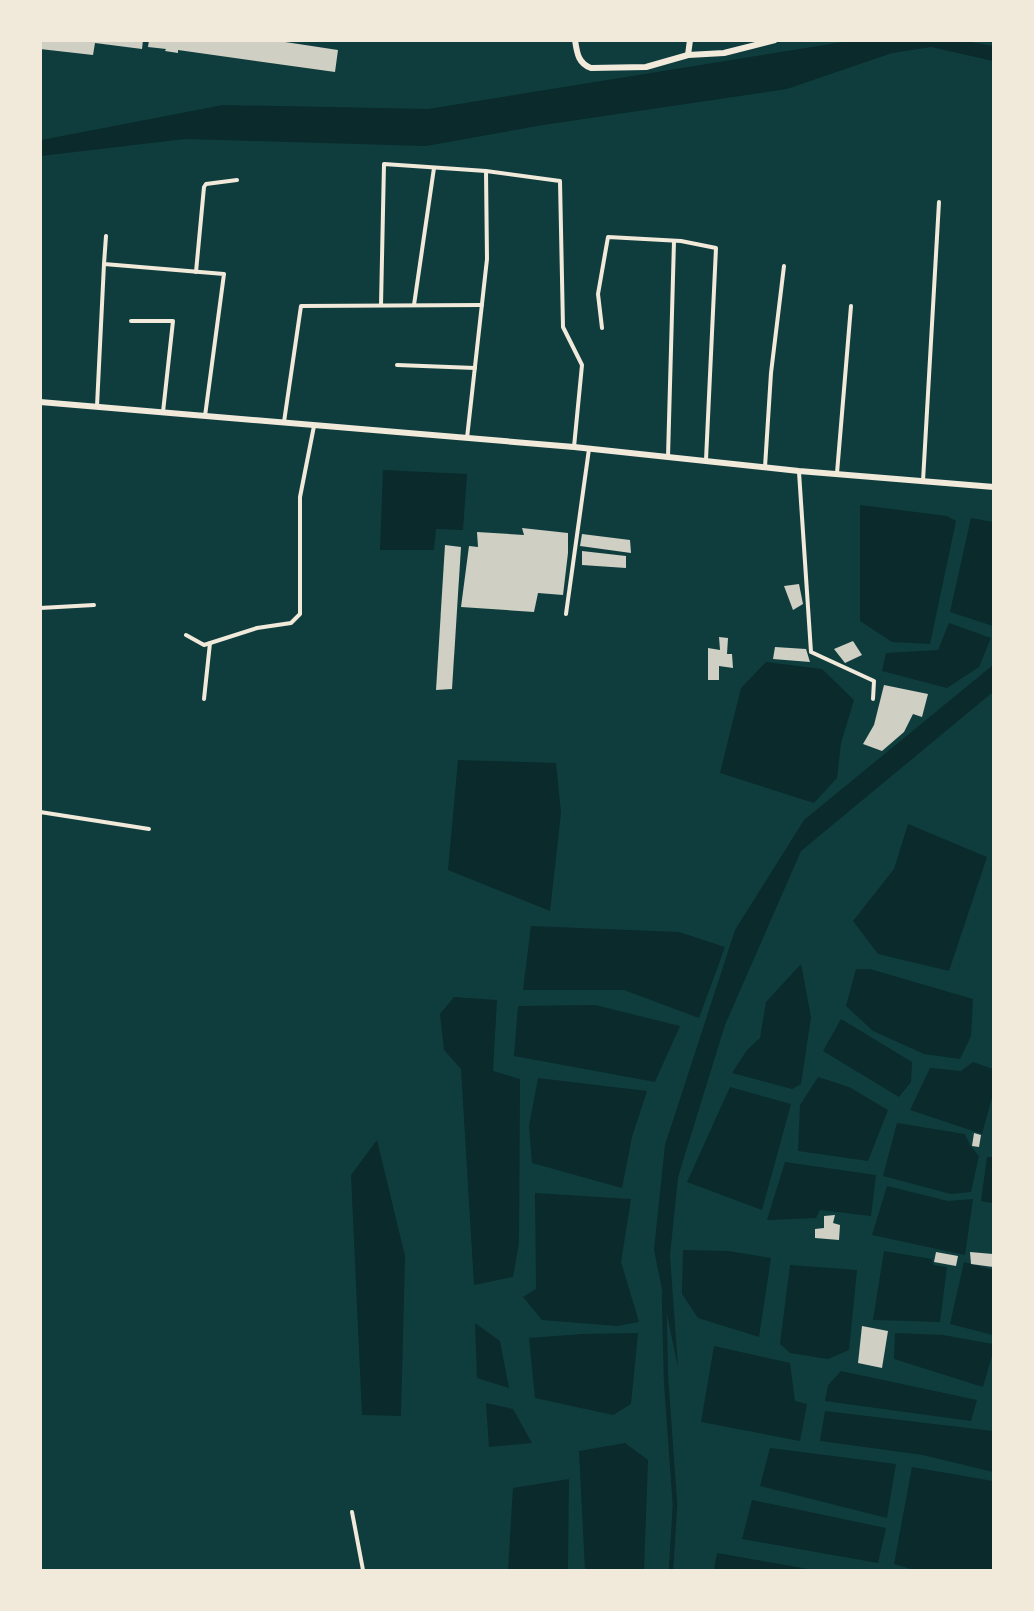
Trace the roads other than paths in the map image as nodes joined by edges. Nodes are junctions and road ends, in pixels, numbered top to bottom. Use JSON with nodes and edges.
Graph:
{"nodes":[{"id":1,"x":575,"y":40,"type":"edge"},
{"id":2,"x":690,"y":40,"type":"edge"},
{"id":3,"x":775,"y":40,"type":"edge"},
{"id":4,"x":688,"y":55,"type":"junction"},
{"id":5,"x":434,"y":168,"type":"junction"},
{"id":6,"x":486,"y":171,"type":"junction"},
{"id":7,"x":237,"y":180,"type":"dead end"},
{"id":8,"x":939,"y":202,"type":"dead end"},
{"id":9,"x":106,"y":236,"type":"dead end"},
{"id":10,"x":674,"y":241,"type":"junction"},
{"id":11,"x":104,"y":264,"type":"junction"},
{"id":12,"x":784,"y":266,"type":"dead end"},
{"id":13,"x":196,"y":272,"type":"junction"},
{"id":14,"x":381,"y":305,"type":"junction"},
{"id":15,"x":414,"y":305,"type":"junction"},
{"id":16,"x":482,"y":305,"type":"junction"},
{"id":17,"x":850,"y":306,"type":"dead end"},
{"id":18,"x":131,"y":321,"type":"dead end"},
{"id":19,"x":602,"y":328,"type":"dead end"},
{"id":20,"x":398,"y":365,"type":"dead end"},
{"id":21,"x":475,"y":368,"type":"junction"},
{"id":22,"x":40,"y":402,"type":"edge"},
{"id":23,"x":97,"y":406,"type":"junction"},
{"id":24,"x":163,"y":413,"type":"junction"},
{"id":25,"x":205,"y":416,"type":"junction"},
{"id":26,"x":284,"y":423,"type":"junction"},
{"id":27,"x":314,"y":425,"type":"junction"},
{"id":28,"x":467,"y":438,"type":"junction"},
{"id":29,"x":574,"y":447,"type":"junction"},
{"id":30,"x":589,"y":449,"type":"junction"},
{"id":31,"x":668,"y":457,"type":"junction"},
{"id":32,"x":706,"y":461,"type":"junction"},
{"id":33,"x":765,"y":467,"type":"junction"},
{"id":34,"x":800,"y":471,"type":"junction"},
{"id":35,"x":837,"y":474,"type":"junction"},
{"id":36,"x":922,"y":482,"type":"junction"},
{"id":37,"x":993,"y":488,"type":"edge"},
{"id":38,"x":94,"y":605,"type":"dead end"},
{"id":39,"x":40,"y":608,"type":"edge"},
{"id":40,"x":566,"y":614,"type":"dead end"},
{"id":41,"x":186,"y":635,"type":"dead end"},
{"id":42,"x":210,"y":643,"type":"junction"},
{"id":43,"x":204,"y":699,"type":"dead end"},
{"id":44,"x":873,"y":699,"type":"dead end"},
{"id":45,"x":40,"y":812,"type":"edge"},
{"id":46,"x":149,"y":829,"type":"dead end"},
{"id":47,"x":352,"y":1512,"type":"dead end"},
{"id":48,"x":363,"y":1570,"type":"edge"}],
"edges":[{"from":1,"to":4,"type":"street"},
{"from":2,"to":4,"type":"street"},
{"from":3,"to":4,"type":"street"},
{"from":5,"to":6,"type":"lane"},
{"from":5,"to":14,"type":"lane"},
{"from":5,"to":15,"type":"lane"},
{"from":6,"to":16,"type":"lane"},
{"from":6,"to":29,"type":"lane"},
{"from":7,"to":13,"type":"lane"},
{"from":8,"to":36,"type":"lane"},
{"from":9,"to":11,"type":"lane"},
{"from":10,"to":19,"type":"lane"},
{"from":10,"to":31,"type":"lane"},
{"from":10,"to":32,"type":"lane"},
{"from":11,"to":13,"type":"lane"},
{"from":11,"to":23,"type":"lane"},
{"from":12,"to":33,"type":"lane"},
{"from":13,"to":25,"type":"lane"},
{"from":14,"to":15,"type":"lane"},
{"from":14,"to":26,"type":"lane"},
{"from":15,"to":16,"type":"lane"},
{"from":16,"to":21,"type":"lane"},
{"from":17,"to":35,"type":"lane"},
{"from":18,"to":24,"type":"lane"},
{"from":20,"to":21,"type":"lane"},
{"from":21,"to":28,"type":"lane"},
{"from":22,"to":23,"type":"street"},
{"from":23,"to":24,"type":"street"},
{"from":24,"to":25,"type":"street"},
{"from":25,"to":26,"type":"street"},
{"from":26,"to":27,"type":"street"},
{"from":27,"to":28,"type":"street"},
{"from":27,"to":42,"type":"lane"},
{"from":28,"to":29,"type":"street"},
{"from":29,"to":30,"type":"street"},
{"from":30,"to":31,"type":"street"},
{"from":30,"to":40,"type":"lane"},
{"from":31,"to":32,"type":"street"},
{"from":32,"to":33,"type":"street"},
{"from":33,"to":34,"type":"street"},
{"from":34,"to":35,"type":"street"},
{"from":34,"to":44,"type":"lane"},
{"from":35,"to":36,"type":"street"},
{"from":36,"to":37,"type":"street"},
{"from":38,"to":39,"type":"lane"},
{"from":41,"to":42,"type":"lane"},
{"from":42,"to":43,"type":"lane"},
{"from":45,"to":46,"type":"lane"},
{"from":47,"to":48,"type":"lane"}]}
